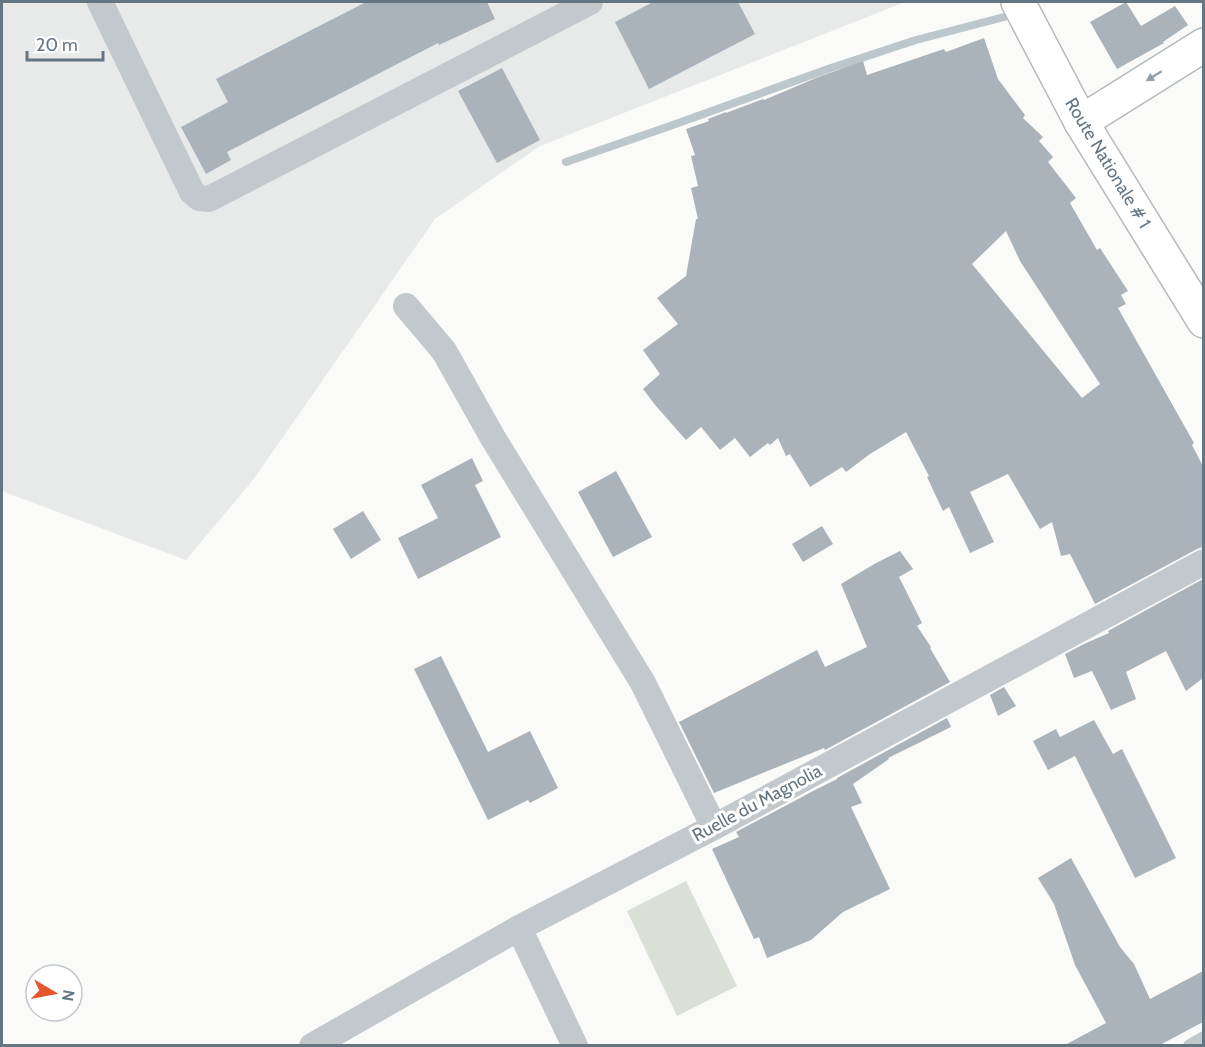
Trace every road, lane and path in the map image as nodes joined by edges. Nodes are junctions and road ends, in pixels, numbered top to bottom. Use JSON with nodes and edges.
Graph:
{"nodes":[{"id":1,"x":100,"y":2,"type":"edge"},
{"id":2,"x":590,"y":2,"type":"edge"},
{"id":3,"x":1018,"y":2,"type":"edge"},
{"id":4,"x":1203,"y":45,"type":"edge"},
{"id":5,"x":1081,"y":122,"type":"junction"},
{"id":6,"x":406,"y":306,"type":"dead end"},
{"id":7,"x":1203,"y":321,"type":"edge"},
{"id":8,"x":1203,"y":562,"type":"edge"},
{"id":9,"x":714,"y":827,"type":"junction"},
{"id":10,"x":519,"y":928,"type":"junction"},
{"id":11,"x":1203,"y":1038,"type":"edge"},
{"id":12,"x":312,"y":1046,"type":"edge"},
{"id":13,"x":575,"y":1046,"type":"edge"},
{"id":14,"x":1190,"y":1046,"type":"edge"}],
"edges":[{"from":1,"to":2,"type":"street"},
{"from":3,"to":5,"type":"main road","name":"Route Nationale # 1"},
{"from":4,"to":5,"type":"main road","one_way":true},
{"from":5,"to":7,"type":"main road","name":"Route Nationale # 1"},
{"from":6,"to":9,"type":"street"},
{"from":8,"to":9,"type":"street","name":"Ruelle du Magnolia"},
{"from":9,"to":10,"type":"street","name":"Ruelle du Magnolia"},
{"from":10,"to":12,"type":"street","name":"Ruelle du Magnolia"},
{"from":10,"to":13,"type":"street"},
{"from":11,"to":14,"type":"lane"}]}
